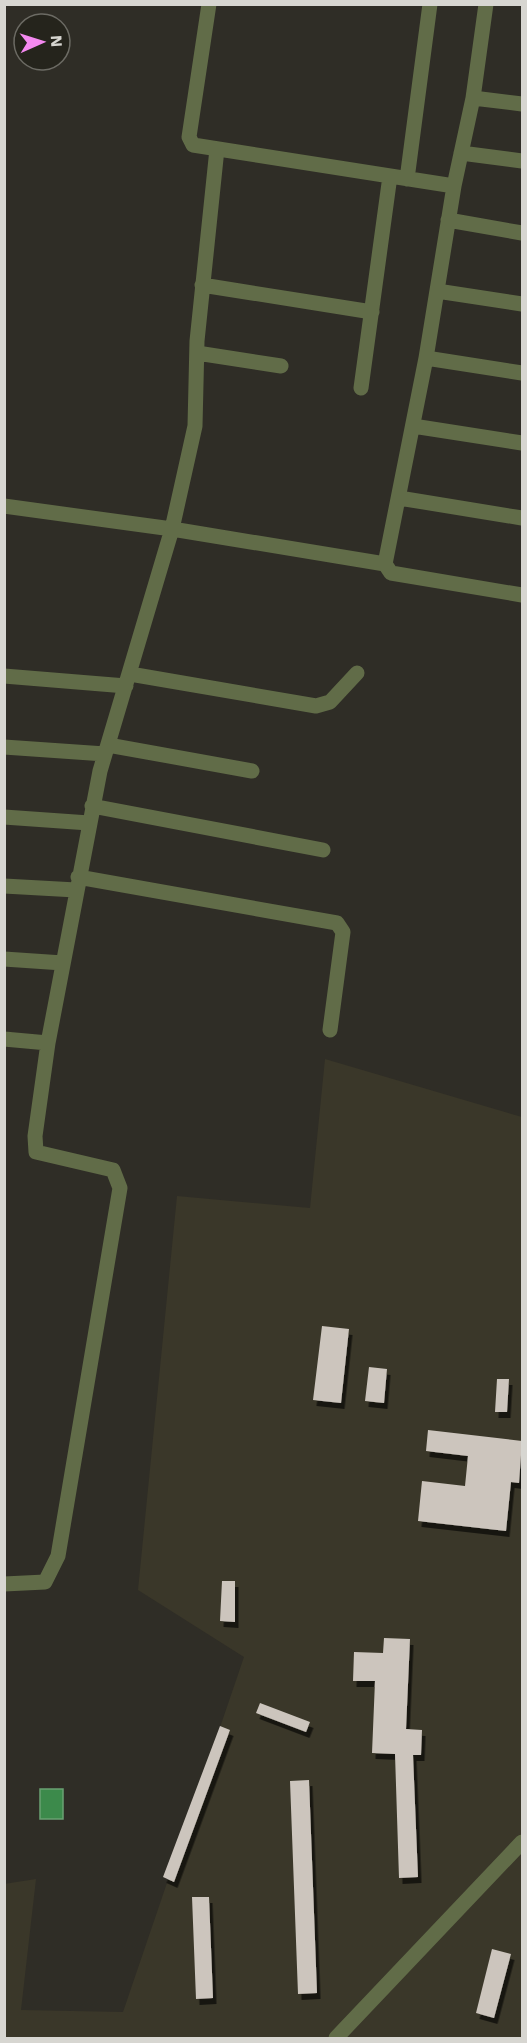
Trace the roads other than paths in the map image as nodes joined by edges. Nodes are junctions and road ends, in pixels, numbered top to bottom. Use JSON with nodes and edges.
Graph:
{"nodes":[{"id":1,"x":209,"y":4,"type":"edge"},
{"id":2,"x":430,"y":4,"type":"edge"},
{"id":3,"x":486,"y":4,"type":"edge"},
{"id":4,"x":473,"y":98,"type":"junction"},
{"id":5,"x":522,"y":104,"type":"edge"},
{"id":6,"x":217,"y":149,"type":"junction"},
{"id":7,"x":461,"y":153,"type":"junction"},
{"id":8,"x":522,"y":161,"type":"edge"},
{"id":9,"x":390,"y":176,"type":"junction"},
{"id":10,"x":406,"y":178,"type":"junction"},
{"id":11,"x":454,"y":186,"type":"junction"},
{"id":12,"x":448,"y":220,"type":"junction"},
{"id":13,"x":522,"y":233,"type":"edge"},
{"id":14,"x":202,"y":285,"type":"junction"},
{"id":15,"x":437,"y":291,"type":"junction"},
{"id":16,"x":522,"y":304,"type":"edge"},
{"id":17,"x":372,"y":312,"type":"junction"},
{"id":18,"x":197,"y":353,"type":"junction"},
{"id":19,"x":426,"y":358,"type":"junction"},
{"id":20,"x":281,"y":366,"type":"dead end"},
{"id":21,"x":522,"y":373,"type":"edge"},
{"id":22,"x":362,"y":388,"type":"dead end"},
{"id":23,"x":413,"y":426,"type":"junction"},
{"id":24,"x":522,"y":443,"type":"edge"},
{"id":25,"x":399,"y":498,"type":"junction"},
{"id":26,"x":4,"y":506,"type":"edge"},
{"id":27,"x":522,"y":518,"type":"edge"},
{"id":28,"x":172,"y":529,"type":"junction"},
{"id":29,"x":385,"y":564,"type":"junction"},
{"id":30,"x":522,"y":595,"type":"edge"},
{"id":31,"x":357,"y":673,"type":"dead end"},
{"id":32,"x":4,"y":676,"type":"edge"},
{"id":33,"x":128,"y":680,"type":"junction"},
{"id":34,"x":4,"y":747,"type":"edge"},
{"id":35,"x":106,"y":749,"type":"junction"},
{"id":36,"x":252,"y":771,"type":"dead end"},
{"id":37,"x":92,"y":806,"type":"junction"},
{"id":38,"x":4,"y":817,"type":"edge"},
{"id":39,"x":89,"y":822,"type":"junction"},
{"id":40,"x":322,"y":850,"type":"dead end"},
{"id":41,"x":77,"y":883,"type":"junction"},
{"id":42,"x":4,"y":886,"type":"edge"},
{"id":43,"x":4,"y":959,"type":"edge"},
{"id":44,"x":63,"y":963,"type":"junction"},
{"id":45,"x":330,"y":1030,"type":"dead end"},
{"id":46,"x":4,"y":1039,"type":"edge"},
{"id":47,"x":48,"y":1043,"type":"junction"},
{"id":48,"x":4,"y":1584,"type":"edge"},
{"id":49,"x":522,"y":1842,"type":"edge"},
{"id":50,"x":336,"y":2038,"type":"edge"}],
"edges":[{"from":1,"to":6,"type":"street"},
{"from":2,"to":10,"type":"street"},
{"from":3,"to":4,"type":"street"},
{"from":4,"to":5,"type":"street"},
{"from":4,"to":7,"type":"street"},
{"from":6,"to":9,"type":"street"},
{"from":6,"to":14,"type":"street"},
{"from":7,"to":8,"type":"street"},
{"from":7,"to":11,"type":"street"},
{"from":9,"to":10,"type":"street"},
{"from":9,"to":17,"type":"street"},
{"from":10,"to":11,"type":"street"},
{"from":11,"to":12,"type":"street"},
{"from":12,"to":13,"type":"street"},
{"from":12,"to":15,"type":"street"},
{"from":14,"to":17,"type":"street"},
{"from":14,"to":18,"type":"street"},
{"from":15,"to":16,"type":"street"},
{"from":15,"to":19,"type":"street"},
{"from":17,"to":22,"type":"street"},
{"from":18,"to":20,"type":"street"},
{"from":18,"to":28,"type":"street"},
{"from":19,"to":21,"type":"street"},
{"from":19,"to":23,"type":"street"},
{"from":23,"to":24,"type":"street"},
{"from":23,"to":25,"type":"street"},
{"from":25,"to":27,"type":"street"},
{"from":25,"to":29,"type":"street"},
{"from":26,"to":28,"type":"street"},
{"from":28,"to":29,"type":"street"},
{"from":28,"to":33,"type":"street"},
{"from":29,"to":30,"type":"street"},
{"from":31,"to":33,"type":"street"},
{"from":32,"to":33,"type":"street"},
{"from":33,"to":35,"type":"street"},
{"from":34,"to":35,"type":"street"},
{"from":35,"to":36,"type":"street"},
{"from":35,"to":37,"type":"street"},
{"from":37,"to":39,"type":"street"},
{"from":37,"to":40,"type":"street"},
{"from":38,"to":39,"type":"street"},
{"from":39,"to":41,"type":"street"},
{"from":41,"to":42,"type":"street"},
{"from":41,"to":44,"type":"street"},
{"from":41,"to":45,"type":"street"},
{"from":43,"to":44,"type":"street"},
{"from":44,"to":47,"type":"street"},
{"from":46,"to":47,"type":"street"},
{"from":47,"to":48,"type":"street"},
{"from":49,"to":50,"type":"street"}]}
